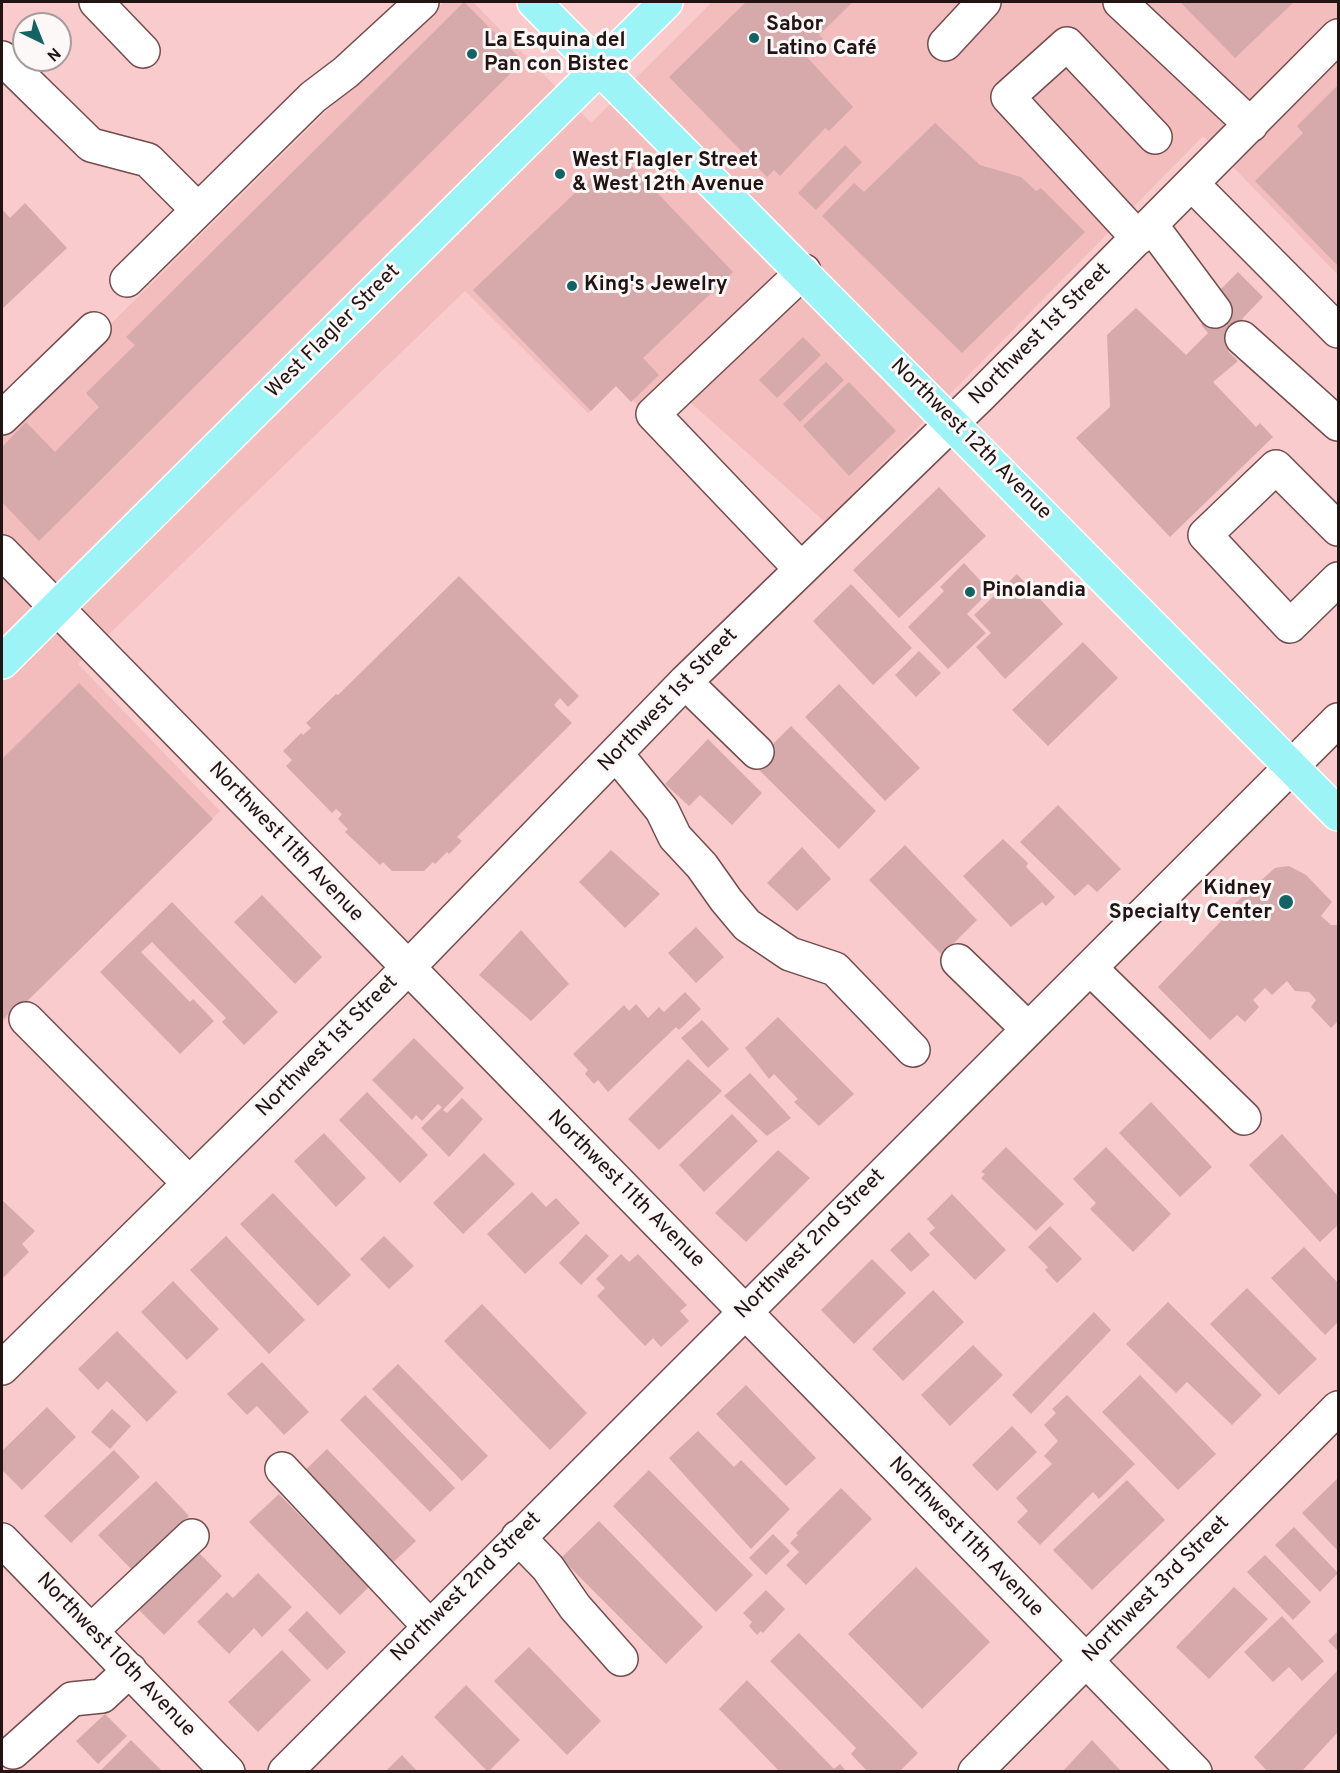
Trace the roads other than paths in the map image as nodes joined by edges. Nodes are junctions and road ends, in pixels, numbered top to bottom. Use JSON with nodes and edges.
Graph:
{"nodes":[{"id":1,"x":96,"y":2,"type":"edge"},
{"id":2,"x":422,"y":2,"type":"edge"},
{"id":3,"x":534,"y":2,"type":"edge"},
{"id":4,"x":666,"y":2,"type":"edge"},
{"id":5,"x":984,"y":2,"type":"edge"},
{"id":6,"x":1120,"y":2,"type":"edge"},
{"id":7,"x":1338,"y":36,"type":"edge"},
{"id":8,"x":945,"y":44,"type":"dead end"},
{"id":9,"x":143,"y":51,"type":"dead end"},
{"id":10,"x":2,"y":58,"type":"edge"},
{"id":11,"x":599,"y":68,"type":"junction"},
{"id":12,"x":1251,"y":125,"type":"junction"},
{"id":13,"x":1155,"y":137,"type":"dead end"},
{"id":14,"x":1192,"y":184,"type":"junction"},
{"id":15,"x":198,"y":210,"type":"junction"},
{"id":16,"x":1145,"y":231,"type":"junction"},
{"id":17,"x":804,"y":271,"type":"junction"},
{"id":18,"x":126,"y":280,"type":"dead end"},
{"id":19,"x":1215,"y":311,"type":"dead end"},
{"id":20,"x":94,"y":329,"type":"dead end"},
{"id":21,"x":1338,"y":332,"type":"edge"},
{"id":22,"x":1242,"y":338,"type":"dead end"},
{"id":23,"x":2,"y":418,"type":"edge"},
{"id":24,"x":952,"y":422,"type":"junction"},
{"id":25,"x":1338,"y":424,"type":"edge"},
{"id":26,"x":1338,"y":530,"type":"edge"},
{"id":27,"x":2,"y":552,"type":"edge"},
{"id":28,"x":801,"y":569,"type":"junction"},
{"id":29,"x":1338,"y":579,"type":"edge"},
{"id":30,"x":56,"y":608,"type":"junction"},
{"id":31,"x":2,"y":662,"type":"edge"},
{"id":32,"x":685,"y":682,"type":"junction"},
{"id":33,"x":1338,"y":720,"type":"edge"},
{"id":34,"x":758,"y":752,"type":"dead end"},
{"id":35,"x":617,"y":755,"type":"junction"},
{"id":36,"x":1292,"y":767,"type":"junction"},
{"id":37,"x":1338,"y":814,"type":"edge"},
{"id":38,"x":958,"y":961,"type":"dead end"},
{"id":39,"x":407,"y":968,"type":"junction"},
{"id":40,"x":1090,"y":968,"type":"junction"},
{"id":41,"x":26,"y":1019,"type":"dead end"},
{"id":42,"x":1028,"y":1029,"type":"junction"},
{"id":43,"x":913,"y":1050,"type":"dead end"},
{"id":44,"x":1244,"y":1118,"type":"dead end"},
{"id":45,"x":189,"y":1183,"type":"junction"},
{"id":46,"x":745,"y":1311,"type":"junction"},
{"id":47,"x":2,"y":1368,"type":"edge"},
{"id":48,"x":1338,"y":1408,"type":"edge"},
{"id":49,"x":282,"y":1469,"type":"dead end"},
{"id":50,"x":192,"y":1536,"type":"dead end"},
{"id":51,"x":518,"y":1537,"type":"junction"},
{"id":52,"x":2,"y":1540,"type":"edge"},
{"id":53,"x":429,"y":1626,"type":"junction"},
{"id":54,"x":91,"y":1630,"type":"junction"},
{"id":55,"x":621,"y":1659,"type":"dead end"},
{"id":56,"x":1085,"y":1662,"type":"junction"},
{"id":57,"x":130,"y":1670,"type":"junction"},
{"id":58,"x":13,"y":1752,"type":"dead end"},
{"id":59,"x":228,"y":1772,"type":"edge"},
{"id":60,"x":285,"y":1772,"type":"edge"},
{"id":61,"x":975,"y":1772,"type":"edge"},
{"id":62,"x":1195,"y":1772,"type":"edge"}],
"edges":[{"from":1,"to":9,"type":"street"},
{"from":2,"to":15,"type":"street"},
{"from":3,"to":11,"type":"main road","name":"Northwest 12th Avenue"},
{"from":4,"to":11,"type":"main road","name":"West Flagler Street"},
{"from":5,"to":8,"type":"street"},
{"from":6,"to":12,"type":"street"},
{"from":7,"to":12,"type":"street","name":"Northwest 1st Street"},
{"from":10,"to":15,"type":"street"},
{"from":11,"to":17,"type":"main road","name":"Northwest 12th Avenue"},
{"from":11,"to":30,"type":"main road","name":"West Flagler Street"},
{"from":12,"to":14,"type":"street","name":"Northwest 1st Street"},
{"from":13,"to":16,"type":"street"},
{"from":14,"to":16,"type":"street","name":"Northwest 1st Street"},
{"from":14,"to":21,"type":"street"},
{"from":15,"to":18,"type":"street"},
{"from":16,"to":19,"type":"street"},
{"from":16,"to":24,"type":"street","name":"Northwest 1st Street"},
{"from":17,"to":24,"type":"main road","name":"Northwest 12th Avenue"},
{"from":17,"to":28,"type":"street"},
{"from":20,"to":23,"type":"street"},
{"from":22,"to":25,"type":"street"},
{"from":24,"to":28,"type":"street","name":"Northwest 1st Street"},
{"from":24,"to":36,"type":"main road","name":"Northwest 12th Avenue"},
{"from":26,"to":29,"type":"street"},
{"from":27,"to":30,"type":"street","name":"Northwest 11th Avenue"},
{"from":28,"to":32,"type":"street","name":"Northwest 1st Street"},
{"from":30,"to":31,"type":"main road","name":"West Flagler Street"},
{"from":30,"to":39,"type":"street","name":"Northwest 11th Avenue"},
{"from":32,"to":34,"type":"street"},
{"from":32,"to":35,"type":"street","name":"Northwest 1st Street"},
{"from":33,"to":36,"type":"street","name":"Northwest 2nd Street"},
{"from":35,"to":39,"type":"street","name":"Northwest 1st Street"},
{"from":35,"to":43,"type":"street"},
{"from":36,"to":37,"type":"main road","name":"Northwest 12th Avenue"},
{"from":36,"to":40,"type":"street","name":"Northwest 2nd Street"},
{"from":38,"to":42,"type":"street"},
{"from":39,"to":45,"type":"street","name":"Northwest 1st Street"},
{"from":39,"to":46,"type":"street","name":"Northwest 11th Avenue"},
{"from":40,"to":42,"type":"street","name":"Northwest 2nd Street"},
{"from":40,"to":44,"type":"street"},
{"from":41,"to":45,"type":"street"},
{"from":42,"to":46,"type":"street","name":"Northwest 2nd Street"},
{"from":45,"to":47,"type":"street","name":"Northwest 1st Street"},
{"from":46,"to":51,"type":"street","name":"Northwest 2nd Street"},
{"from":46,"to":56,"type":"street","name":"Northwest 11th Avenue"},
{"from":48,"to":56,"type":"street","name":"Northwest 3rd Street"},
{"from":49,"to":53,"type":"street"},
{"from":50,"to":54,"type":"street"},
{"from":51,"to":53,"type":"street","name":"Northwest 2nd Street"},
{"from":51,"to":55,"type":"street"},
{"from":52,"to":54,"type":"street","name":"Northwest 10th Avenue"},
{"from":53,"to":60,"type":"street","name":"Northwest 2nd Street"},
{"from":54,"to":57,"type":"street","name":"Northwest 10th Avenue"},
{"from":56,"to":61,"type":"street","name":"Northwest 3rd Street"},
{"from":56,"to":62,"type":"street","name":"Northwest 11th Avenue"},
{"from":57,"to":58,"type":"street"},
{"from":57,"to":59,"type":"street","name":"Northwest 10th Avenue"}]}
